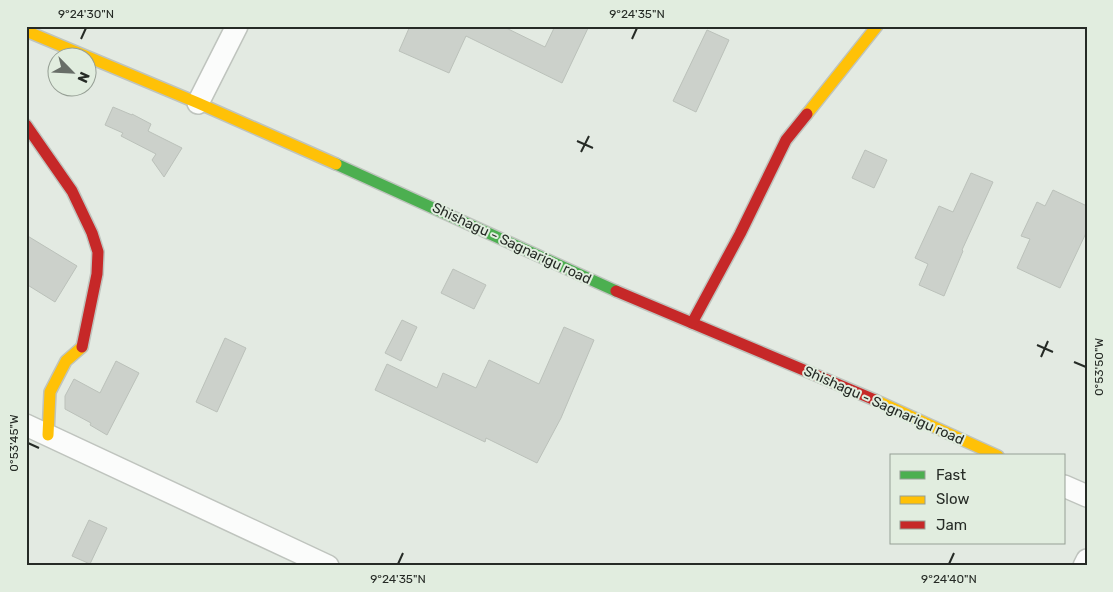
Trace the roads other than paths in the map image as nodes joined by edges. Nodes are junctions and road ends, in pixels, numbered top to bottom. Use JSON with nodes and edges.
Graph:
{"nodes":[{"id":1,"x":237,"y":26,"type":"edge"},
{"id":2,"x":877,"y":26,"type":"edge"},
{"id":3,"x":26,"y":31,"type":"edge"},
{"id":4,"x":198,"y":103,"type":"junction"},
{"id":5,"x":26,"y":125,"type":"edge"},
{"id":6,"x":692,"y":323,"type":"junction"},
{"id":7,"x":26,"y":425,"type":"edge"},
{"id":8,"x":48,"y":435,"type":"junction"},
{"id":9,"x":994,"y":454,"type":"edge"},
{"id":10,"x":1066,"y":487,"type":"edge"},
{"id":11,"x":1087,"y":496,"type":"edge"},
{"id":12,"x":1087,"y":560,"type":"edge"},
{"id":13,"x":328,"y":566,"type":"edge"},
{"id":14,"x":1084,"y":566,"type":"edge"}],
"edges":[{"from":1,"to":4,"type":"street"},
{"from":2,"to":6,"type":"street"},
{"from":3,"to":4,"type":"street","name":"Shishagu - Sagnarigu road"},
{"from":4,"to":6,"type":"street","name":"Shishagu - Sagnarigu road"},
{"from":5,"to":8,"type":"street"},
{"from":6,"to":9,"type":"street","name":"Shishagu - Sagnarigu road"},
{"from":7,"to":8,"type":"street"},
{"from":8,"to":13,"type":"street"},
{"from":10,"to":11,"type":"street"},
{"from":12,"to":14,"type":"street"}]}
